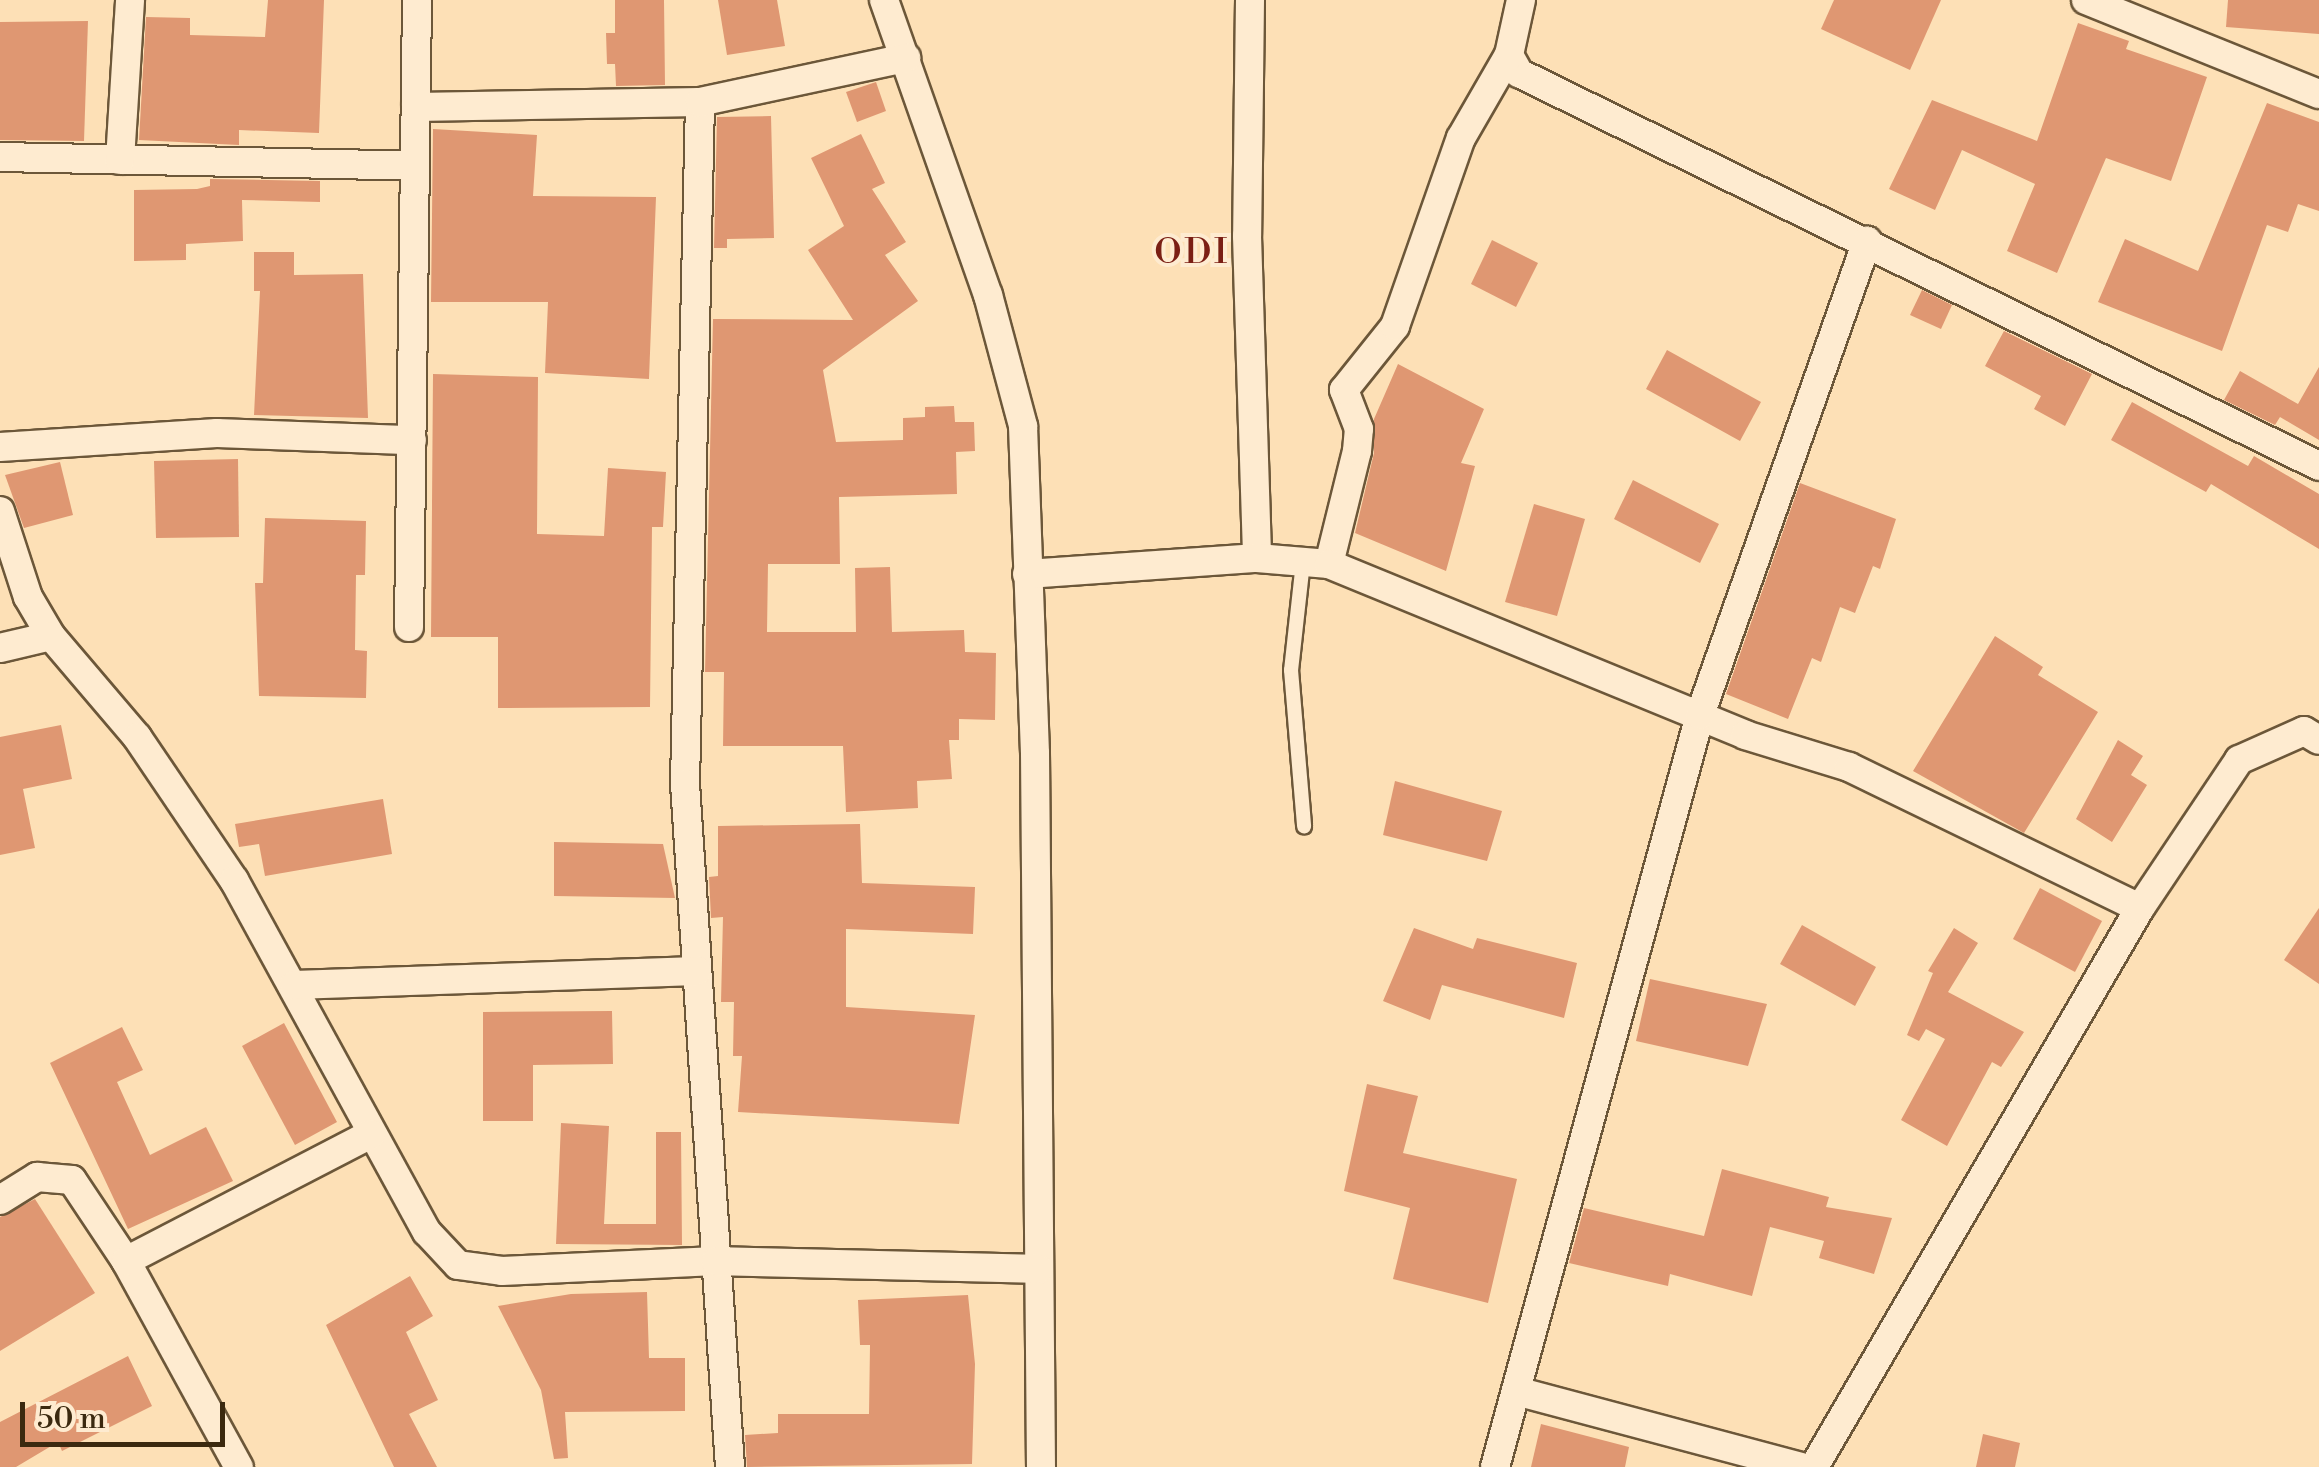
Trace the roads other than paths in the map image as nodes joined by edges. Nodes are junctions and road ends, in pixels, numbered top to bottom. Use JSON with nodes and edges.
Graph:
{"nodes":[{"id":1,"x":130,"y":0,"type":"edge"},
{"id":2,"x":417,"y":0,"type":"edge"},
{"id":3,"x":884,"y":0,"type":"edge"},
{"id":4,"x":1250,"y":0,"type":"edge"},
{"id":5,"x":1521,"y":0,"type":"edge"},
{"id":6,"x":2086,"y":0,"type":"edge"},
{"id":7,"x":1509,"y":54,"type":"junction"},
{"id":8,"x":906,"y":58,"type":"junction"},
{"id":9,"x":2319,"y":94,"type":"edge"},
{"id":10,"x":700,"y":102,"type":"junction"},
{"id":11,"x":416,"y":107,"type":"junction"},
{"id":12,"x":0,"y":157,"type":"edge"},
{"id":13,"x":120,"y":160,"type":"junction"},
{"id":14,"x":415,"y":166,"type":"junction"},
{"id":15,"x":1867,"y":241,"type":"junction"},
{"id":16,"x":412,"y":440,"type":"junction"},
{"id":17,"x":0,"y":447,"type":"edge"},
{"id":18,"x":2319,"y":466,"type":"edge"},
{"id":19,"x":0,"y":511,"type":"edge"},
{"id":20,"x":1258,"y":558,"type":"junction"},
{"id":21,"x":1316,"y":563,"type":"junction"},
{"id":22,"x":1027,"y":574,"type":"junction"},
{"id":23,"x":409,"y":627,"type":"dead end"},
{"id":24,"x":51,"y":636,"type":"junction"},
{"id":25,"x":0,"y":648,"type":"edge"},
{"id":26,"x":1700,"y":715,"type":"junction"},
{"id":27,"x":2319,"y":740,"type":"edge"},
{"id":28,"x":1304,"y":826,"type":"dead end"},
{"id":29,"x":2140,"y":908,"type":"junction"},
{"id":30,"x":697,"y":972,"type":"junction"},
{"id":31,"x":294,"y":985,"type":"junction"},
{"id":32,"x":372,"y":1134,"type":"junction"},
{"id":33,"x":0,"y":1200,"type":"edge"},
{"id":34,"x":126,"y":1261,"type":"junction"},
{"id":35,"x":716,"y":1261,"type":"junction"},
{"id":36,"x":1038,"y":1269,"type":"junction"},
{"id":37,"x":1516,"y":1392,"type":"junction"},
{"id":38,"x":239,"y":1467,"type":"edge"},
{"id":39,"x":730,"y":1467,"type":"edge"},
{"id":40,"x":1041,"y":1467,"type":"edge"},
{"id":41,"x":1495,"y":1467,"type":"edge"},
{"id":42,"x":1802,"y":1467,"type":"edge"},
{"id":43,"x":1814,"y":1467,"type":"edge"}],
"edges":[{"from":1,"to":13,"type":"street"},
{"from":2,"to":11,"type":"street"},
{"from":3,"to":8,"type":"street"},
{"from":4,"to":20,"type":"street"},
{"from":5,"to":7,"type":"street"},
{"from":6,"to":9,"type":"street"},
{"from":7,"to":15,"type":"street"},
{"from":7,"to":21,"type":"street"},
{"from":8,"to":10,"type":"street"},
{"from":8,"to":22,"type":"street"},
{"from":10,"to":11,"type":"street"},
{"from":10,"to":30,"type":"street"},
{"from":11,"to":14,"type":"street"},
{"from":12,"to":13,"type":"street"},
{"from":13,"to":14,"type":"street"},
{"from":14,"to":16,"type":"street"},
{"from":15,"to":18,"type":"street"},
{"from":15,"to":26,"type":"street"},
{"from":16,"to":17,"type":"street"},
{"from":16,"to":23,"type":"street"},
{"from":19,"to":24,"type":"street"},
{"from":20,"to":21,"type":"street"},
{"from":20,"to":22,"type":"street"},
{"from":21,"to":26,"type":"street"},
{"from":21,"to":28,"type":"lane"},
{"from":22,"to":36,"type":"street"},
{"from":24,"to":25,"type":"street"},
{"from":24,"to":31,"type":"street"},
{"from":26,"to":29,"type":"street"},
{"from":26,"to":37,"type":"street"},
{"from":27,"to":29,"type":"street"},
{"from":29,"to":43,"type":"street"},
{"from":30,"to":31,"type":"street"},
{"from":30,"to":35,"type":"street"},
{"from":31,"to":32,"type":"street"},
{"from":32,"to":34,"type":"street"},
{"from":32,"to":35,"type":"street"},
{"from":33,"to":34,"type":"street"},
{"from":34,"to":38,"type":"street"},
{"from":35,"to":36,"type":"street"},
{"from":35,"to":39,"type":"street"},
{"from":36,"to":40,"type":"street"},
{"from":37,"to":41,"type":"street"},
{"from":37,"to":42,"type":"street"}]}
